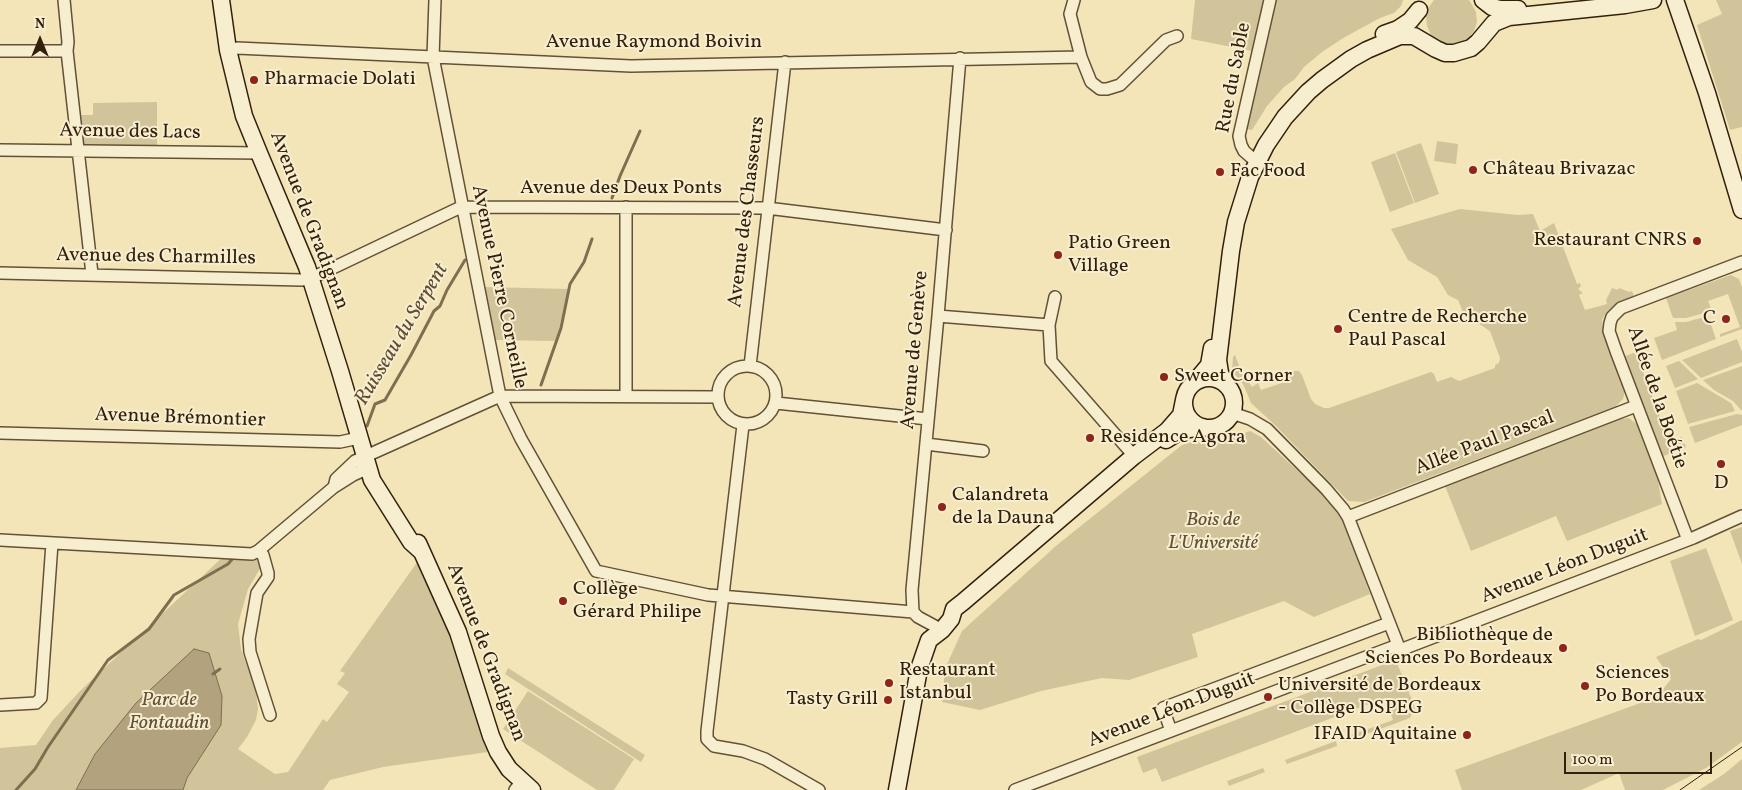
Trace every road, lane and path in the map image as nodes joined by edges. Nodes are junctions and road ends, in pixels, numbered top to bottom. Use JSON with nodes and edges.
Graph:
{"nodes":[{"id":1,"x":64,"y":0,"type":"edge"},
{"id":2,"x":221,"y":0,"type":"edge"},
{"id":3,"x":435,"y":0,"type":"edge"},
{"id":4,"x":1074,"y":0,"type":"edge"},
{"id":5,"x":1270,"y":0,"type":"edge"},
{"id":6,"x":1482,"y":0,"type":"edge"},
{"id":7,"x":1610,"y":0,"type":"edge"},
{"id":8,"x":1653,"y":0,"type":"edge"},
{"id":9,"x":1675,"y":0,"type":"edge"},
{"id":10,"x":1420,"y":4,"type":"edge"},
{"id":11,"x":1483,"y":35,"type":"junction"},
{"id":12,"x":1177,"y":36,"type":"dead end"},
{"id":13,"x":1428,"y":44,"type":"junction"},
{"id":14,"x":228,"y":50,"type":"junction"},
{"id":15,"x":67,"y":51,"type":"junction"},
{"id":16,"x":0,"y":52,"type":"edge"},
{"id":17,"x":433,"y":57,"type":"junction"},
{"id":18,"x":1081,"y":57,"type":"junction"},
{"id":19,"x":960,"y":58,"type":"junction"},
{"id":20,"x":785,"y":62,"type":"junction"},
{"id":21,"x":0,"y":150,"type":"edge"},
{"id":22,"x":79,"y":151,"type":"junction"},
{"id":23,"x":259,"y":154,"type":"junction"},
{"id":24,"x":1252,"y":158,"type":"junction"},
{"id":25,"x":461,"y":206,"type":"junction"},
{"id":26,"x":626,"y":207,"type":"junction"},
{"id":27,"x":767,"y":208,"type":"junction"},
{"id":28,"x":1742,"y":210,"type":"edge"},
{"id":29,"x":946,"y":230,"type":"junction"},
{"id":30,"x":1742,"y":262,"type":"edge"},
{"id":31,"x":0,"y":273,"type":"edge"},
{"id":32,"x":92,"y":274,"type":"junction"},
{"id":33,"x":311,"y":278,"type":"junction"},
{"id":34,"x":1055,"y":297,"type":"dead end"},
{"id":35,"x":938,"y":316,"type":"junction"},
{"id":36,"x":1049,"y":326,"type":"junction"},
{"id":37,"x":750,"y":366,"type":"junction"},
{"id":38,"x":1194,"y":383,"type":"junction"},
{"id":39,"x":1226,"y":386,"type":"junction"},
{"id":40,"x":626,"y":395,"type":"junction"},
{"id":41,"x":500,"y":396,"type":"junction"},
{"id":42,"x":717,"y":397,"type":"junction"},
{"id":43,"x":1184,"y":400,"type":"junction"},
{"id":44,"x":776,"y":403,"type":"junction"},
{"id":45,"x":1636,"y":406,"type":"junction"},
{"id":46,"x":1232,"y":413,"type":"junction"},
{"id":47,"x":928,"y":419,"type":"junction"},
{"id":48,"x":743,"y":425,"type":"junction"},
{"id":49,"x":1203,"y":427,"type":"junction"},
{"id":50,"x":0,"y":432,"type":"edge"},
{"id":51,"x":359,"y":438,"type":"junction"},
{"id":52,"x":926,"y":444,"type":"junction"},
{"id":53,"x":983,"y":452,"type":"dead end"},
{"id":54,"x":365,"y":456,"type":"junction"},
{"id":55,"x":1134,"y":456,"type":"junction"},
{"id":56,"x":1742,"y":516,"type":"edge"},
{"id":57,"x":1348,"y":517,"type":"junction"},
{"id":58,"x":0,"y":540,"type":"edge"},
{"id":59,"x":1688,"y":540,"type":"junction"},
{"id":60,"x":52,"y":543,"type":"junction"},
{"id":61,"x":258,"y":551,"type":"junction"},
{"id":62,"x":724,"y":595,"type":"junction"},
{"id":63,"x":913,"y":612,"type":"junction"},
{"id":64,"x":1389,"y":623,"type":"junction"},
{"id":65,"x":946,"y":624,"type":"junction"},
{"id":66,"x":1399,"y":648,"type":"junction"},
{"id":67,"x":0,"y":705,"type":"edge"},
{"id":68,"x":270,"y":716,"type":"dead end"},
{"id":69,"x":1170,"y":732,"type":"junction"},
{"id":70,"x":523,"y":787,"type":"edge"},
{"id":71,"x":818,"y":790,"type":"edge"},
{"id":72,"x":897,"y":790,"type":"edge"},
{"id":73,"x":907,"y":790,"type":"edge"},
{"id":74,"x":1015,"y":790,"type":"edge"}],
"edges":[{"from":1,"to":15,"type":"street"},
{"from":2,"to":14,"type":"main road","name":"Avenue de Gradignan"},
{"from":3,"to":17,"type":"street","name":"Avenue Pierre Corneille"},
{"from":4,"to":18,"type":"street"},
{"from":5,"to":24,"type":"street","name":"Rue du Sable"},
{"from":6,"to":7,"type":"main road"},
{"from":6,"to":11,"type":"main road"},
{"from":8,"to":11,"type":"main road"},
{"from":9,"to":28,"type":"main road"},
{"from":10,"to":13,"type":"main road"},
{"from":10,"to":24,"type":"main road"},
{"from":11,"to":13,"type":"main road"},
{"from":12,"to":18,"type":"street"},
{"from":13,"to":39,"type":"main road"},
{"from":14,"to":17,"type":"street","name":"Avenue Raymond Boivin"},
{"from":14,"to":23,"type":"main road","name":"Avenue de Gradignan"},
{"from":15,"to":16,"type":"street"},
{"from":15,"to":22,"type":"street"},
{"from":17,"to":20,"type":"street","name":"Avenue Raymond Boivin"},
{"from":17,"to":25,"type":"street","name":"Avenue Pierre Corneille"},
{"from":18,"to":19,"type":"street","name":"Avenue Raymond Boivin"},
{"from":19,"to":20,"type":"street","name":"Avenue Raymond Boivin"},
{"from":19,"to":29,"type":"street","name":"Avenue de Genève"},
{"from":20,"to":27,"type":"street","name":"Avenue des Chasseurs"},
{"from":21,"to":22,"type":"street","name":"Avenue des Lacs"},
{"from":22,"to":23,"type":"street","name":"Avenue des Lacs"},
{"from":22,"to":32,"type":"street"},
{"from":23,"to":33,"type":"main road","name":"Avenue de Gradignan"},
{"from":24,"to":38,"type":"main road"},
{"from":25,"to":26,"type":"street","name":"Avenue des Deux Ponts"},
{"from":25,"to":33,"type":"street","name":"Avenue des Deux Ponts"},
{"from":25,"to":41,"type":"street","name":"Avenue Pierre Corneille"},
{"from":26,"to":27,"type":"street","name":"Avenue des Deux Ponts"},
{"from":26,"to":40,"type":"street"},
{"from":27,"to":29,"type":"street","name":"Avenue des Deux Ponts"},
{"from":27,"to":37,"type":"street","name":"Avenue des Chasseurs"},
{"from":29,"to":35,"type":"street","name":"Avenue de Genève"},
{"from":30,"to":45,"type":"street","name":"Allée de la Boétie"},
{"from":31,"to":32,"type":"street","name":"Avenue des Charmilles"},
{"from":32,"to":33,"type":"street","name":"Avenue des Charmilles"},
{"from":33,"to":51,"type":"main road","name":"Avenue de Gradignan"},
{"from":34,"to":36,"type":"street"},
{"from":35,"to":36,"type":"street"},
{"from":35,"to":47,"type":"street","name":"Avenue de Genève"},
{"from":36,"to":55,"type":"street"},
{"from":37,"to":42,"type":"street"},
{"from":37,"to":44,"type":"street"},
{"from":38,"to":39,"type":"main road"},
{"from":38,"to":43,"type":"main road"},
{"from":39,"to":46,"type":"main road"},
{"from":40,"to":41,"type":"street"},
{"from":40,"to":42,"type":"street"},
{"from":41,"to":54,"type":"street"},
{"from":41,"to":62,"type":"street","name":"Avenue Pierre Corneille"},
{"from":42,"to":48,"type":"street"},
{"from":43,"to":49,"type":"main road"},
{"from":43,"to":55,"type":"main road"},
{"from":44,"to":47,"type":"street"},
{"from":44,"to":48,"type":"street"},
{"from":45,"to":57,"type":"street","name":"Allée Paul Pascal"},
{"from":45,"to":59,"type":"street","name":"Allée de la Boétie"},
{"from":46,"to":49,"type":"main road"},
{"from":46,"to":57,"type":"street"},
{"from":47,"to":52,"type":"street","name":"Avenue de Genève"},
{"from":48,"to":62,"type":"street"},
{"from":49,"to":65,"type":"main road"},
{"from":50,"to":51,"type":"street","name":"Avenue Brémontier"},
{"from":51,"to":54,"type":"main road","name":"Avenue de Gradignan"},
{"from":52,"to":53,"type":"street"},
{"from":52,"to":63,"type":"street","name":"Avenue de Genève"},
{"from":54,"to":61,"type":"street"},
{"from":54,"to":70,"type":"main road","name":"Avenue de Gradignan"},
{"from":55,"to":65,"type":"main road"},
{"from":56,"to":59,"type":"street","name":"Avenue Léon Duguit"},
{"from":57,"to":64,"type":"street"},
{"from":58,"to":60,"type":"street"},
{"from":59,"to":66,"type":"street","name":"Avenue Léon Duguit"},
{"from":60,"to":61,"type":"street"},
{"from":60,"to":67,"type":"street"},
{"from":61,"to":68,"type":"street"},
{"from":62,"to":63,"type":"street","name":"Avenue Pierre Corneille"},
{"from":62,"to":71,"type":"street"},
{"from":63,"to":65,"type":"street"},
{"from":64,"to":66,"type":"street"},
{"from":64,"to":69,"type":"street"},
{"from":65,"to":72,"type":"main road"},
{"from":65,"to":73,"type":"main road"},
{"from":66,"to":69,"type":"street","name":"Avenue Léon Duguit"},
{"from":69,"to":74,"type":"street","name":"Avenue Léon Duguit"}]}
